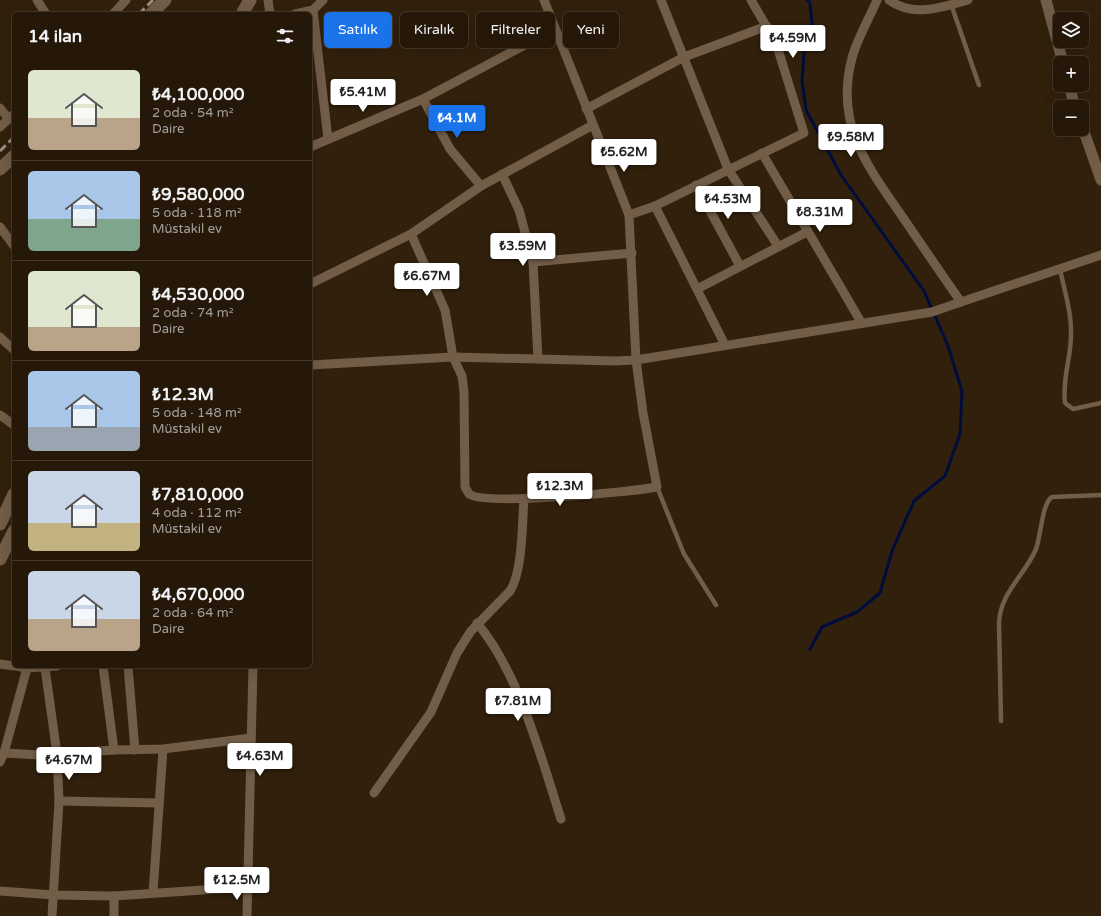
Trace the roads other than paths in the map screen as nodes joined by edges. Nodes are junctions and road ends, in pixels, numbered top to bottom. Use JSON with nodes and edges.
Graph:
{"nodes":[{"id":1,"x":37,"y":0,"type":"edge"},
{"id":2,"x":126,"y":0,"type":"edge"},
{"id":3,"x":165,"y":0,"type":"edge"},
{"id":4,"x":250,"y":0,"type":"edge"},
{"id":5,"x":255,"y":0,"type":"edge"},
{"id":6,"x":268,"y":0,"type":"edge"},
{"id":7,"x":323,"y":0,"type":"edge"},
{"id":8,"x":544,"y":0,"type":"edge"},
{"id":9,"x":661,"y":0,"type":"edge"},
{"id":10,"x":751,"y":0,"type":"edge"},
{"id":11,"x":877,"y":0,"type":"edge"},
{"id":12,"x":889,"y":0,"type":"edge"},
{"id":13,"x":968,"y":0,"type":"edge"},
{"id":14,"x":1046,"y":0,"type":"edge"},
{"id":15,"x":951,"y":4,"type":"junction"},
{"id":16,"x":313,"y":10,"type":"junction"},
{"id":17,"x":45,"y":12,"type":"edge"},
{"id":18,"x":115,"y":12,"type":"edge"},
{"id":19,"x":154,"y":12,"type":"edge"},
{"id":20,"x":243,"y":12,"type":"edge"},
{"id":21,"x":254,"y":12,"type":"edge"},
{"id":22,"x":270,"y":12,"type":"edge"},
{"id":23,"x":304,"y":12,"type":"edge"},
{"id":24,"x":549,"y":12,"type":"edge"},
{"id":25,"x":767,"y":26,"type":"junction"},
{"id":26,"x":555,"y":29,"type":"edge"},
{"id":27,"x":519,"y":48,"type":"edge"},
{"id":28,"x":1061,"y":56,"type":"edge"},
{"id":29,"x":684,"y":57,"type":"junction"},
{"id":30,"x":979,"y":85,"type":"dead end"},
{"id":31,"x":423,"y":99,"type":"junction"},
{"id":32,"x":0,"y":108,"type":"edge"},
{"id":33,"x":586,"y":109,"type":"junction"},
{"id":34,"x":12,"y":117,"type":"edge"},
{"id":35,"x":593,"y":124,"type":"junction"},
{"id":36,"x":0,"y":128,"type":"edge"},
{"id":37,"x":1086,"y":136,"type":"edge"},
{"id":38,"x":328,"y":139,"type":"junction"},
{"id":39,"x":312,"y":146,"type":"edge"},
{"id":40,"x":762,"y":153,"type":"junction"},
{"id":41,"x":12,"y":158,"type":"edge"},
{"id":42,"x":0,"y":169,"type":"edge"},
{"id":43,"x":728,"y":169,"type":"junction"},
{"id":44,"x":502,"y":174,"type":"junction"},
{"id":45,"x":1101,"y":180,"type":"edge"},
{"id":46,"x":696,"y":185,"type":"junction"},
{"id":47,"x":481,"y":186,"type":"junction"},
{"id":48,"x":655,"y":206,"type":"junction"},
{"id":49,"x":629,"y":215,"type":"junction"},
{"id":50,"x":0,"y":228,"type":"edge"},
{"id":51,"x":807,"y":232,"type":"junction"},
{"id":52,"x":411,"y":234,"type":"junction"},
{"id":53,"x":12,"y":243,"type":"edge"},
{"id":54,"x":778,"y":246,"type":"junction"},
{"id":55,"x":632,"y":253,"type":"junction"},
{"id":56,"x":1101,"y":254,"type":"edge"},
{"id":57,"x":533,"y":262,"type":"junction"},
{"id":58,"x":740,"y":266,"type":"junction"},
{"id":59,"x":1060,"y":268,"type":"junction"},
{"id":60,"x":312,"y":283,"type":"edge"},
{"id":61,"x":697,"y":289,"type":"junction"},
{"id":62,"x":961,"y":302,"type":"junction"},
{"id":63,"x":860,"y":322,"type":"junction"},
{"id":64,"x":0,"y":337,"type":"edge"},
{"id":65,"x":725,"y":345,"type":"junction"},
{"id":66,"x":12,"y":348,"type":"edge"},
{"id":67,"x":454,"y":357,"type":"junction"},
{"id":68,"x":538,"y":359,"type":"junction"},
{"id":69,"x":636,"y":360,"type":"junction"},
{"id":70,"x":312,"y":365,"type":"edge"},
{"id":71,"x":1101,"y":403,"type":"edge"},
{"id":72,"x":0,"y":415,"type":"edge"},
{"id":73,"x":12,"y":423,"type":"edge"},
{"id":74,"x":657,"y":487,"type":"junction"},
{"id":75,"x":1101,"y":495,"type":"edge"},
{"id":76,"x":12,"y":498,"type":"edge"},
{"id":77,"x":524,"y":499,"type":"junction"},
{"id":78,"x":7,"y":508,"type":"edge"},
{"id":79,"x":0,"y":524,"type":"edge"},
{"id":80,"x":12,"y":535,"type":"edge"},
{"id":81,"x":0,"y":559,"type":"edge"},
{"id":82,"x":716,"y":605,"type":"dead end"},
{"id":83,"x":477,"y":623,"type":"junction"},
{"id":84,"x":0,"y":664,"type":"edge"},
{"id":85,"x":12,"y":666,"type":"edge"},
{"id":86,"x":27,"y":668,"type":"joint"},
{"id":87,"x":45,"y":668,"type":"joint"},
{"id":88,"x":103,"y":668,"type":"edge"},
{"id":89,"x":128,"y":668,"type":"edge"},
{"id":90,"x":253,"y":668,"type":"edge"},
{"id":91,"x":1001,"y":721,"type":"dead end"},
{"id":92,"x":251,"y":738,"type":"junction"},
{"id":93,"x":162,"y":749,"type":"junction"},
{"id":94,"x":114,"y":750,"type":"junction"},
{"id":95,"x":134,"y":750,"type":"junction"},
{"id":96,"x":4,"y":753,"type":"junction"},
{"id":97,"x":57,"y":754,"type":"junction"},
{"id":98,"x":0,"y":762,"type":"edge"},
{"id":99,"x":374,"y":793,"type":"dead end"},
{"id":100,"x":59,"y":801,"type":"junction"},
{"id":101,"x":159,"y":803,"type":"junction"},
{"id":102,"x":561,"y":819,"type":"dead end"},
{"id":103,"x":247,"y":887,"type":"junction"},
{"id":104,"x":0,"y":891,"type":"edge"},
{"id":105,"x":153,"y":893,"type":"junction"},
{"id":106,"x":54,"y":895,"type":"junction"},
{"id":107,"x":114,"y":896,"type":"junction"},
{"id":108,"x":52,"y":916,"type":"edge"},
{"id":109,"x":114,"y":916,"type":"edge"},
{"id":110,"x":247,"y":916,"type":"edge"}],
"edges":[{"from":1,"to":17,"type":"street"},
{"from":2,"to":18,"type":"street"},
{"from":3,"to":19,"type":"main road"},
{"from":4,"to":20,"type":"main road"},
{"from":5,"to":21,"type":"main road"},
{"from":6,"to":22,"type":"street"},
{"from":7,"to":16,"type":"street"},
{"from":8,"to":24,"type":"street"},
{"from":9,"to":29,"type":"street"},
{"from":10,"to":25,"type":"street"},
{"from":11,"to":62,"type":"street"},
{"from":12,"to":15,"type":"street"},
{"from":13,"to":15,"type":"street"},
{"from":14,"to":28,"type":"street"},
{"from":15,"to":30,"type":"lane"},
{"from":16,"to":23,"type":"street"},
{"from":16,"to":38,"type":"street"},
{"from":25,"to":29,"type":"street"},
{"from":25,"to":40,"type":"street"},
{"from":26,"to":33,"type":"street"},
{"from":27,"to":31,"type":"street"},
{"from":29,"to":33,"type":"street"},
{"from":29,"to":43,"type":"street"},
{"from":31,"to":38,"type":"street"},
{"from":31,"to":47,"type":"street"},
{"from":32,"to":34,"type":"street"},
{"from":33,"to":35,"type":"street"},
{"from":34,"to":36,"type":"street"},
{"from":35,"to":44,"type":"street"},
{"from":35,"to":49,"type":"street"},
{"from":37,"to":45,"type":"street"},
{"from":38,"to":39,"type":"street"},
{"from":40,"to":43,"type":"street"},
{"from":40,"to":51,"type":"street"},
{"from":41,"to":42,"type":"main road"},
{"from":43,"to":46,"type":"street"},
{"from":43,"to":54,"type":"street"},
{"from":44,"to":47,"type":"street"},
{"from":44,"to":57,"type":"street"},
{"from":46,"to":48,"type":"street"},
{"from":46,"to":58,"type":"street"},
{"from":47,"to":52,"type":"street"},
{"from":48,"to":49,"type":"street"},
{"from":48,"to":61,"type":"street"},
{"from":49,"to":55,"type":"street"},
{"from":50,"to":53,"type":"street"},
{"from":51,"to":54,"type":"street"},
{"from":51,"to":63,"type":"street"},
{"from":52,"to":60,"type":"street"},
{"from":52,"to":67,"type":"street"},
{"from":54,"to":58,"type":"street"},
{"from":55,"to":57,"type":"street"},
{"from":55,"to":69,"type":"street"},
{"from":56,"to":59,"type":"street"},
{"from":57,"to":68,"type":"street"},
{"from":58,"to":61,"type":"street"},
{"from":59,"to":62,"type":"street"},
{"from":59,"to":71,"type":"lane"},
{"from":61,"to":65,"type":"street"},
{"from":62,"to":63,"type":"street"},
{"from":63,"to":65,"type":"street"},
{"from":64,"to":66,"type":"street"},
{"from":65,"to":69,"type":"street"},
{"from":67,"to":68,"type":"street"},
{"from":67,"to":70,"type":"street"},
{"from":67,"to":77,"type":"street"},
{"from":68,"to":69,"type":"street"},
{"from":69,"to":74,"type":"street"},
{"from":72,"to":73,"type":"street"},
{"from":74,"to":77,"type":"street"},
{"from":74,"to":82,"type":"lane"},
{"from":75,"to":91,"type":"lane"},
{"from":76,"to":78,"type":"main road"},
{"from":77,"to":83,"type":"street"},
{"from":78,"to":79,"type":"main road"},
{"from":80,"to":81,"type":"main road"},
{"from":83,"to":99,"type":"street"},
{"from":83,"to":102,"type":"street"},
{"from":84,"to":85,"type":"street"},
{"from":86,"to":87,"type":"street"},
{"from":86,"to":96,"type":"street"},
{"from":87,"to":97,"type":"street"},
{"from":88,"to":94,"type":"street"},
{"from":89,"to":95,"type":"street"},
{"from":90,"to":92,"type":"street"},
{"from":92,"to":93,"type":"street"},
{"from":92,"to":103,"type":"street"},
{"from":93,"to":95,"type":"street"},
{"from":93,"to":101,"type":"street"},
{"from":94,"to":95,"type":"street"},
{"from":94,"to":97,"type":"street"},
{"from":96,"to":97,"type":"street"},
{"from":96,"to":98,"type":"street"},
{"from":97,"to":100,"type":"street"},
{"from":100,"to":101,"type":"street"},
{"from":100,"to":106,"type":"street"},
{"from":101,"to":105,"type":"street"},
{"from":103,"to":105,"type":"street"},
{"from":103,"to":110,"type":"street"},
{"from":104,"to":106,"type":"street"},
{"from":105,"to":107,"type":"street"},
{"from":106,"to":107,"type":"street"},
{"from":106,"to":108,"type":"street"},
{"from":107,"to":109,"type":"street"}]}
